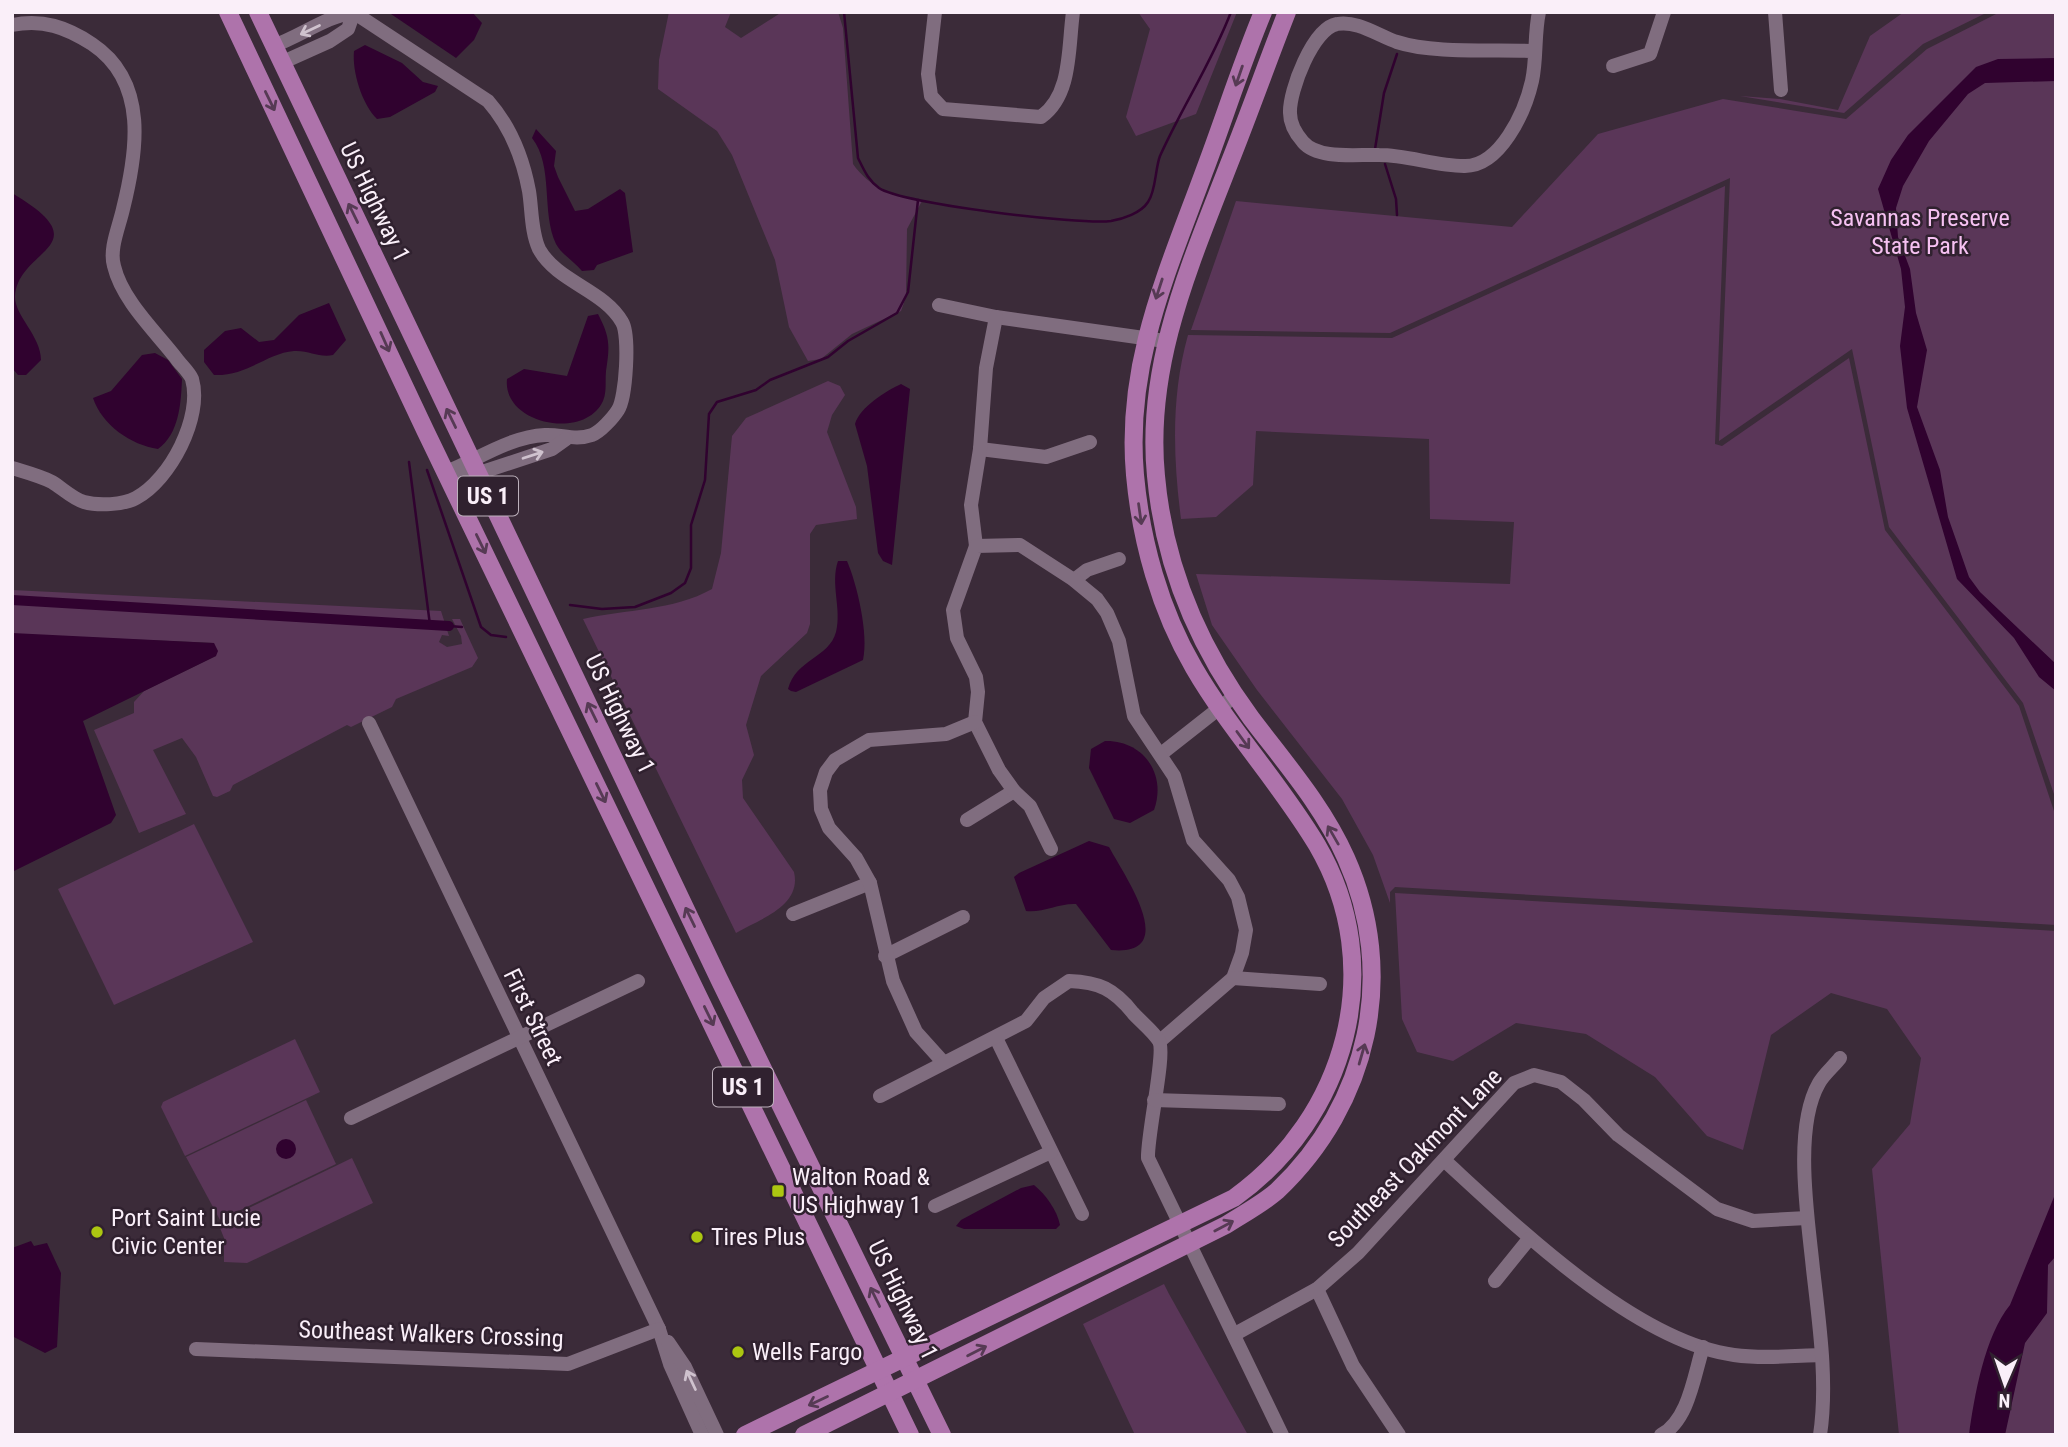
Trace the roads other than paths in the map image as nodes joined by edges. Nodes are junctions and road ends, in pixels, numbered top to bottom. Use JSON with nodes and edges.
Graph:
{"nodes":[{"id":1,"x":228,"y":12,"type":"edge"},
{"id":2,"x":258,"y":12,"type":"edge"},
{"id":3,"x":354,"y":12,"type":"edge"},
{"id":4,"x":935,"y":12,"type":"edge"},
{"id":5,"x":1073,"y":12,"type":"edge"},
{"id":6,"x":1263,"y":12,"type":"edge"},
{"id":7,"x":1287,"y":12,"type":"edge"},
{"id":8,"x":1539,"y":12,"type":"edge"},
{"id":9,"x":1664,"y":12,"type":"edge"},
{"id":10,"x":1775,"y":12,"type":"edge"},
{"id":11,"x":12,"y":25,"type":"edge"},
{"id":12,"x":241,"y":40,"type":"junction"},
{"id":13,"x":273,"y":46,"type":"junction"},
{"id":14,"x":1535,"y":51,"type":"junction"},
{"id":15,"x":281,"y":63,"type":"junction"},
{"id":16,"x":1613,"y":66,"type":"dead end"},
{"id":17,"x":1781,"y":90,"type":"dead end"},
{"id":18,"x":939,"y":304,"type":"dead end"},
{"id":19,"x":996,"y":317,"type":"junction"},
{"id":20,"x":1145,"y":337,"type":"junction"},
{"id":21,"x":1165,"y":341,"type":"junction"},
{"id":22,"x":1090,"y":442,"type":"dead end"},
{"id":23,"x":980,"y":449,"type":"junction"},
{"id":24,"x":474,"y":467,"type":"junction"},
{"id":25,"x":12,"y":468,"type":"edge"},
{"id":26,"x":449,"y":477,"type":"junction"},
{"id":27,"x":976,"y":546,"type":"junction"},
{"id":28,"x":1119,"y":559,"type":"dead end"},
{"id":29,"x":1074,"y":580,"type":"junction"},
{"id":30,"x":1236,"y":695,"type":"junction"},
{"id":31,"x":1220,"y":708,"type":"junction"},
{"id":32,"x":975,"y":722,"type":"junction"},
{"id":33,"x":369,"y":723,"type":"dead end"},
{"id":34,"x":1161,"y":754,"type":"junction"},
{"id":35,"x":1014,"y":791,"type":"junction"},
{"id":36,"x":967,"y":820,"type":"dead end"},
{"id":37,"x":1051,"y":849,"type":"dead end"},
{"id":38,"x":870,"y":883,"type":"junction"},
{"id":39,"x":793,"y":915,"type":"dead end"},
{"id":40,"x":963,"y":917,"type":"dead end"},
{"id":41,"x":679,"y":954,"type":"junction"},
{"id":42,"x":885,"y":956,"type":"junction"},
{"id":43,"x":1233,"y":978,"type":"junction"},
{"id":44,"x":719,"y":979,"type":"junction"},
{"id":45,"x":638,"y":981,"type":"dead end"},
{"id":46,"x":1320,"y":984,"type":"dead end"},
{"id":47,"x":996,"y":1038,"type":"junction"},
{"id":48,"x":518,"y":1039,"type":"junction"},
{"id":49,"x":1160,"y":1041,"type":"junction"},
{"id":50,"x":1840,"y":1058,"type":"dead end"},
{"id":51,"x":943,"y":1062,"type":"junction"},
{"id":52,"x":880,"y":1096,"type":"dead end"},
{"id":53,"x":1154,"y":1100,"type":"junction"},
{"id":54,"x":1279,"y":1104,"type":"dead end"},
{"id":55,"x":351,"y":1118,"type":"dead end"},
{"id":56,"x":1051,"y":1152,"type":"junction"},
{"id":57,"x":1444,"y":1160,"type":"junction"},
{"id":58,"x":935,"y":1206,"type":"dead end"},
{"id":59,"x":1082,"y":1214,"type":"dead end"},
{"id":60,"x":1807,"y":1219,"type":"junction"},
{"id":61,"x":1180,"y":1225,"type":"junction"},
{"id":62,"x":1530,"y":1239,"type":"junction"},
{"id":63,"x":1190,"y":1242,"type":"junction"},
{"id":64,"x":1495,"y":1281,"type":"dead end"},
{"id":65,"x":1317,"y":1289,"type":"junction"},
{"id":66,"x":659,"y":1329,"type":"junction"},
{"id":67,"x":1235,"y":1334,"type":"junction"},
{"id":68,"x":1703,"y":1347,"type":"junction"},
{"id":69,"x":196,"y":1349,"type":"dead end"},
{"id":70,"x":1820,"y":1355,"type":"junction"},
{"id":71,"x":905,"y":1359,"type":"junction"},
{"id":72,"x":880,"y":1372,"type":"junction"},
{"id":73,"x":916,"y":1382,"type":"junction"},
{"id":74,"x":890,"y":1394,"type":"junction"},
{"id":75,"x":702,"y":1435,"type":"edge"},
{"id":76,"x":718,"y":1435,"type":"edge"},
{"id":77,"x":745,"y":1435,"type":"edge"},
{"id":78,"x":804,"y":1435,"type":"edge"},
{"id":79,"x":910,"y":1435,"type":"edge"},
{"id":80,"x":942,"y":1435,"type":"edge"},
{"id":81,"x":1282,"y":1435,"type":"edge"},
{"id":82,"x":1399,"y":1435,"type":"edge"},
{"id":83,"x":1661,"y":1435,"type":"edge"},
{"id":84,"x":1820,"y":1435,"type":"edge"}],
"edges":[{"from":1,"to":12,"type":"main road","name":"US Highway 1","number":"US 1"},
{"from":2,"to":13,"type":"main road","name":"US Highway 1","number":"US 1"},
{"from":3,"to":13,"type":"street","one_way":true},
{"from":3,"to":15,"type":"street"},
{"from":3,"to":24,"type":"street"},
{"from":4,"to":5,"type":"street"},
{"from":6,"to":20,"type":"main road","one_way":true},
{"from":7,"to":21,"type":"main road"},
{"from":8,"to":14,"type":"street"},
{"from":9,"to":16,"type":"street"},
{"from":10,"to":17,"type":"street"},
{"from":11,"to":25,"type":"street"},
{"from":12,"to":15,"type":"main road"},
{"from":12,"to":26,"type":"main road","name":"US Highway 1","number":"US 1","one_way":true},
{"from":13,"to":15,"type":"main road","name":"US Highway 1","number":"US 1"},
{"from":14,"to":14,"type":"street"},
{"from":24,"to":15,"type":"main road","name":"US Highway 1","number":"US 1","one_way":true},
{"from":18,"to":19,"type":"street"},
{"from":19,"to":20,"type":"street"},
{"from":19,"to":23,"type":"street"},
{"from":20,"to":21,"type":"street"},
{"from":20,"to":31,"type":"main road","one_way":true},
{"from":21,"to":30,"type":"main road"},
{"from":22,"to":23,"type":"street"},
{"from":23,"to":27,"type":"street"},
{"from":24,"to":26,"type":"street"},
{"from":44,"to":24,"type":"main road","name":"US Highway 1","number":"US 1","one_way":true},
{"from":26,"to":41,"type":"main road","name":"US Highway 1","number":"US 1","one_way":true},
{"from":27,"to":29,"type":"street"},
{"from":27,"to":32,"type":"street"},
{"from":28,"to":29,"type":"street"},
{"from":29,"to":34,"type":"street"},
{"from":30,"to":31,"type":"street"},
{"from":63,"to":30,"type":"main road","one_way":true},
{"from":31,"to":34,"type":"street"},
{"from":31,"to":61,"type":"main road","one_way":true},
{"from":32,"to":35,"type":"street"},
{"from":32,"to":38,"type":"street"},
{"from":33,"to":48,"type":"street","name":"First Street"},
{"from":34,"to":43,"type":"street"},
{"from":35,"to":36,"type":"street"},
{"from":35,"to":37,"type":"street"},
{"from":38,"to":39,"type":"street"},
{"from":38,"to":42,"type":"street"},
{"from":40,"to":42,"type":"street"},
{"from":41,"to":44,"type":"main road"},
{"from":41,"to":72,"type":"main road","name":"US Highway 1","number":"US 1","one_way":true},
{"from":42,"to":51,"type":"street"},
{"from":43,"to":46,"type":"street"},
{"from":43,"to":49,"type":"street"},
{"from":71,"to":44,"type":"main road","name":"US Highway 1","number":"US 1","one_way":true},
{"from":45,"to":48,"type":"street"},
{"from":47,"to":49,"type":"street"},
{"from":47,"to":51,"type":"street"},
{"from":47,"to":56,"type":"street"},
{"from":48,"to":55,"type":"street"},
{"from":48,"to":66,"type":"street","name":"First Street"},
{"from":49,"to":53,"type":"street"},
{"from":50,"to":60,"type":"street"},
{"from":51,"to":52,"type":"street"},
{"from":53,"to":54,"type":"street"},
{"from":53,"to":61,"type":"street"},
{"from":56,"to":58,"type":"street"},
{"from":56,"to":59,"type":"street"},
{"from":57,"to":60,"type":"street","name":"Southeast Oakmont Lane"},
{"from":57,"to":62,"type":"street"},
{"from":57,"to":65,"type":"street","name":"Southeast Oakmont Lane"},
{"from":60,"to":70,"type":"street"},
{"from":61,"to":63,"type":"street"},
{"from":61,"to":71,"type":"main road"},
{"from":62,"to":64,"type":"street"},
{"from":62,"to":68,"type":"street"},
{"from":63,"to":67,"type":"street"},
{"from":73,"to":63,"type":"main road","one_way":true},
{"from":65,"to":67,"type":"street","name":"Southeast Oakmont Lane"},
{"from":65,"to":82,"type":"street"},
{"from":66,"to":69,"type":"street","name":"Southeast Walkers Crossing"},
{"from":66,"to":75,"type":"street","name":"First Street"},
{"from":76,"to":66,"type":"street","name":"First Street","one_way":true},
{"from":67,"to":81,"type":"street"},
{"from":68,"to":70,"type":"street"},
{"from":68,"to":83,"type":"street"},
{"from":70,"to":84,"type":"street"},
{"from":71,"to":72,"type":"main road"},
{"from":71,"to":73,"type":"main road","name":"US Highway 1","number":"US 1"},
{"from":72,"to":74,"type":"main road","name":"US Highway 1","number":"US 1"},
{"from":72,"to":77,"type":"main road","one_way":true},
{"from":73,"to":74,"type":"main road"},
{"from":73,"to":80,"type":"main road","name":"US Highway 1","number":"US 1"},
{"from":74,"to":78,"type":"main road"},
{"from":74,"to":79,"type":"main road","name":"US Highway 1","number":"US 1"}]}
